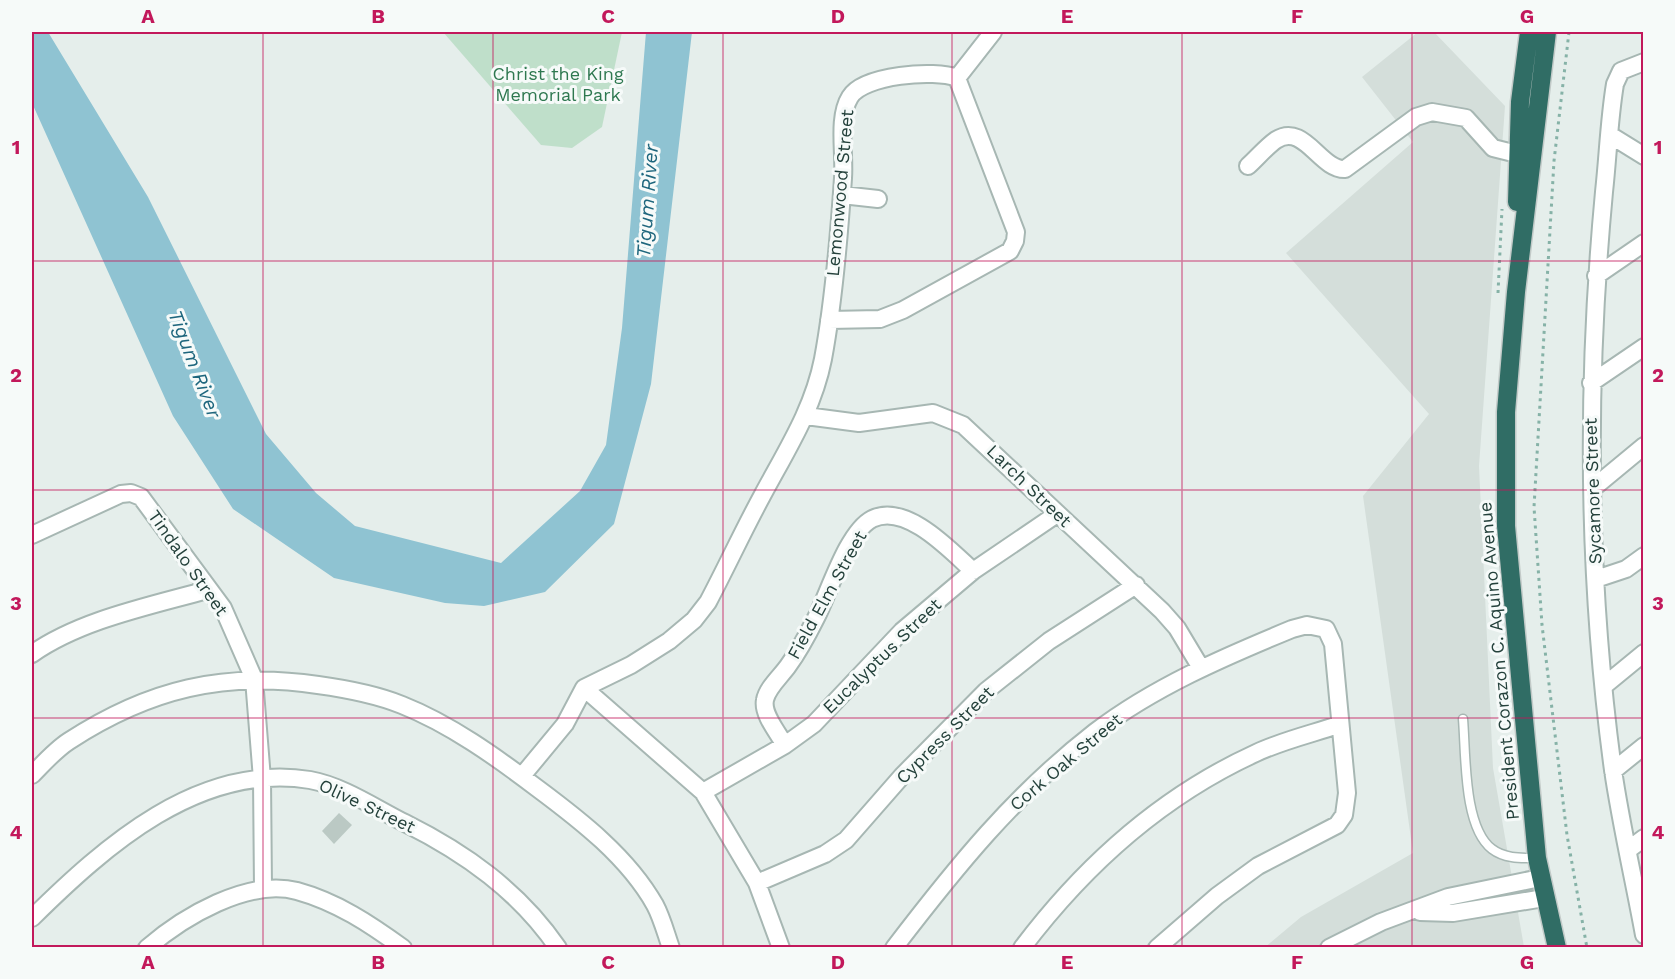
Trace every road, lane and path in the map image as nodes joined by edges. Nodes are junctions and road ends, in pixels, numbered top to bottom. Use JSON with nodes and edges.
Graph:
{"nodes":[{"id":1,"x":993,"y":32,"type":"edge"},
{"id":2,"x":1529,"y":32,"type":"edge"},
{"id":3,"x":1547,"y":32,"type":"edge"},
{"id":4,"x":1569,"y":32,"type":"edge"},
{"id":5,"x":1644,"y":62,"type":"edge"},
{"id":6,"x":957,"y":78,"type":"junction"},
{"id":7,"x":1610,"y":135,"type":"junction"},
{"id":8,"x":1517,"y":154,"type":"junction"},
{"id":9,"x":1644,"y":156,"type":"edge"},
{"id":10,"x":1248,"y":166,"type":"dead end"},
{"id":11,"x":842,"y":195,"type":"junction"},
{"id":12,"x":878,"y":199,"type":"dead end"},
{"id":13,"x":1644,"y":243,"type":"edge"},
{"id":14,"x":1519,"y":261,"type":"junction"},
{"id":15,"x":1596,"y":276,"type":"junction"},
{"id":16,"x":829,"y":320,"type":"junction"},
{"id":17,"x":1644,"y":347,"type":"edge"},
{"id":18,"x":1591,"y":383,"type":"junction"},
{"id":19,"x":806,"y":416,"type":"junction"},
{"id":20,"x":1644,"y":446,"type":"edge"},
{"id":21,"x":1592,"y":489,"type":"junction"},
{"id":22,"x":1058,"y":514,"type":"junction"},
{"id":23,"x":32,"y":535,"type":"edge"},
{"id":24,"x":1644,"y":556,"type":"edge"},
{"id":25,"x":973,"y":571,"type":"junction"},
{"id":26,"x":1596,"y":579,"type":"junction"},
{"id":27,"x":1136,"y":585,"type":"junction"},
{"id":28,"x":207,"y":590,"type":"junction"},
{"id":29,"x":1644,"y":653,"type":"edge"},
{"id":30,"x":32,"y":654,"type":"edge"},
{"id":31,"x":1201,"y":668,"type":"junction"},
{"id":32,"x":254,"y":679,"type":"junction"},
{"id":33,"x":1605,"y":686,"type":"junction"},
{"id":34,"x":584,"y":688,"type":"junction"},
{"id":35,"x":1463,"y":719,"type":"dead end"},
{"id":36,"x":1338,"y":725,"type":"junction"},
{"id":37,"x":785,"y":746,"type":"junction"},
{"id":38,"x":1644,"y":746,"type":"edge"},
{"id":39,"x":1613,"y":771,"type":"junction"},
{"id":40,"x":32,"y":775,"type":"edge"},
{"id":41,"x":522,"y":776,"type":"junction"},
{"id":42,"x":262,"y":778,"type":"junction"},
{"id":43,"x":703,"y":792,"type":"junction"},
{"id":44,"x":1644,"y":838,"type":"edge"},
{"id":45,"x":1628,"y":850,"type":"junction"},
{"id":46,"x":1538,"y":858,"type":"junction"},
{"id":47,"x":1540,"y":878,"type":"junction"},
{"id":48,"x":757,"y":883,"type":"junction"},
{"id":49,"x":264,"y":889,"type":"junction"},
{"id":50,"x":1544,"y":898,"type":"junction"},
{"id":51,"x":1410,"y":912,"type":"junction"},
{"id":52,"x":32,"y":918,"type":"edge"},
{"id":53,"x":1644,"y":935,"type":"edge"},
{"id":54,"x":147,"y":948,"type":"edge"},
{"id":55,"x":403,"y":948,"type":"edge"},
{"id":56,"x":558,"y":948,"type":"edge"},
{"id":57,"x":671,"y":948,"type":"edge"},
{"id":58,"x":781,"y":948,"type":"edge"},
{"id":59,"x":894,"y":948,"type":"edge"},
{"id":60,"x":1022,"y":948,"type":"edge"},
{"id":61,"x":1157,"y":948,"type":"edge"},
{"id":62,"x":1329,"y":948,"type":"edge"},
{"id":63,"x":1557,"y":948,"type":"edge"},
{"id":64,"x":1587,"y":948,"type":"edge"}],
"edges":[{"from":1,"to":6,"type":"street"},
{"from":2,"to":8,"type":"highway","name":"President Corazon C. Aquino Avenue"},
{"from":3,"to":14,"type":"highway","name":"President Corazon C. Aquino Avenue"},
{"from":4,"to":64,"type":"path"},
{"from":5,"to":7,"type":"street","name":"Sycamore Street"},
{"from":6,"to":11,"type":"street","name":"Lemonwood Street"},
{"from":6,"to":16,"type":"street"},
{"from":7,"to":9,"type":"street"},
{"from":7,"to":15,"type":"street","name":"Sycamore Street"},
{"from":8,"to":10,"type":"street"},
{"from":8,"to":14,"type":"highway","name":"President Corazon C. Aquino Avenue"},
{"from":11,"to":12,"type":"street"},
{"from":11,"to":16,"type":"street","name":"Lemonwood Street"},
{"from":13,"to":15,"type":"street"},
{"from":14,"to":46,"type":"highway","name":"President Corazon C. Aquino Avenue"},
{"from":15,"to":18,"type":"street","name":"Sycamore Street"},
{"from":16,"to":19,"type":"street","name":"Lemonwood Street"},
{"from":17,"to":18,"type":"street"},
{"from":18,"to":21,"type":"street","name":"Sycamore Street"},
{"from":19,"to":22,"type":"street","name":"Larch Street"},
{"from":19,"to":34,"type":"street","name":"Lemonwood Street"},
{"from":20,"to":21,"type":"street"},
{"from":21,"to":26,"type":"street","name":"Sycamore Street"},
{"from":22,"to":25,"type":"street","name":"Eucalyptus Street"},
{"from":22,"to":27,"type":"street","name":"Larch Street"},
{"from":23,"to":28,"type":"street","name":"Tindalo Street"},
{"from":24,"to":26,"type":"street"},
{"from":25,"to":37,"type":"street","name":"Eucalyptus Street"},
{"from":25,"to":37,"type":"street","name":"Field Elm Street"},
{"from":26,"to":33,"type":"street","name":"Sycamore Street"},
{"from":27,"to":31,"type":"street","name":"Larch Street"},
{"from":27,"to":48,"type":"street","name":"Cypress Street"},
{"from":28,"to":30,"type":"street"},
{"from":28,"to":32,"type":"street","name":"Tindalo Street"},
{"from":29,"to":33,"type":"street"},
{"from":31,"to":36,"type":"street","name":"Cork Oak Street"},
{"from":31,"to":59,"type":"street","name":"Cork Oak Street"},
{"from":32,"to":40,"type":"street"},
{"from":32,"to":41,"type":"street"},
{"from":32,"to":42,"type":"street","name":"Tindalo Street"},
{"from":33,"to":39,"type":"street","name":"Sycamore Street"},
{"from":34,"to":41,"type":"street"},
{"from":34,"to":43,"type":"street"},
{"from":35,"to":46,"type":"lane"},
{"from":36,"to":60,"type":"street"},
{"from":36,"to":61,"type":"street"},
{"from":37,"to":43,"type":"street","name":"Eucalyptus Street"},
{"from":38,"to":39,"type":"street"},
{"from":39,"to":45,"type":"street","name":"Sycamore Street"},
{"from":41,"to":57,"type":"street"},
{"from":42,"to":49,"type":"street","name":"Tindalo Street"},
{"from":42,"to":52,"type":"street","name":"Olive Street"},
{"from":42,"to":56,"type":"street","name":"Olive Street"},
{"from":43,"to":48,"type":"street"},
{"from":44,"to":45,"type":"street"},
{"from":45,"to":53,"type":"street","name":"Sycamore Street"},
{"from":46,"to":47,"type":"highway","name":"President Corazon C. Aquino Avenue"},
{"from":47,"to":50,"type":"highway","name":"President Corazon C. Aquino Avenue"},
{"from":47,"to":51,"type":"street"},
{"from":48,"to":58,"type":"street"},
{"from":49,"to":54,"type":"street"},
{"from":49,"to":55,"type":"street"},
{"from":50,"to":51,"type":"street"},
{"from":50,"to":63,"type":"highway","name":"President Corazon C. Aquino Avenue"},
{"from":51,"to":62,"type":"street"}]}
